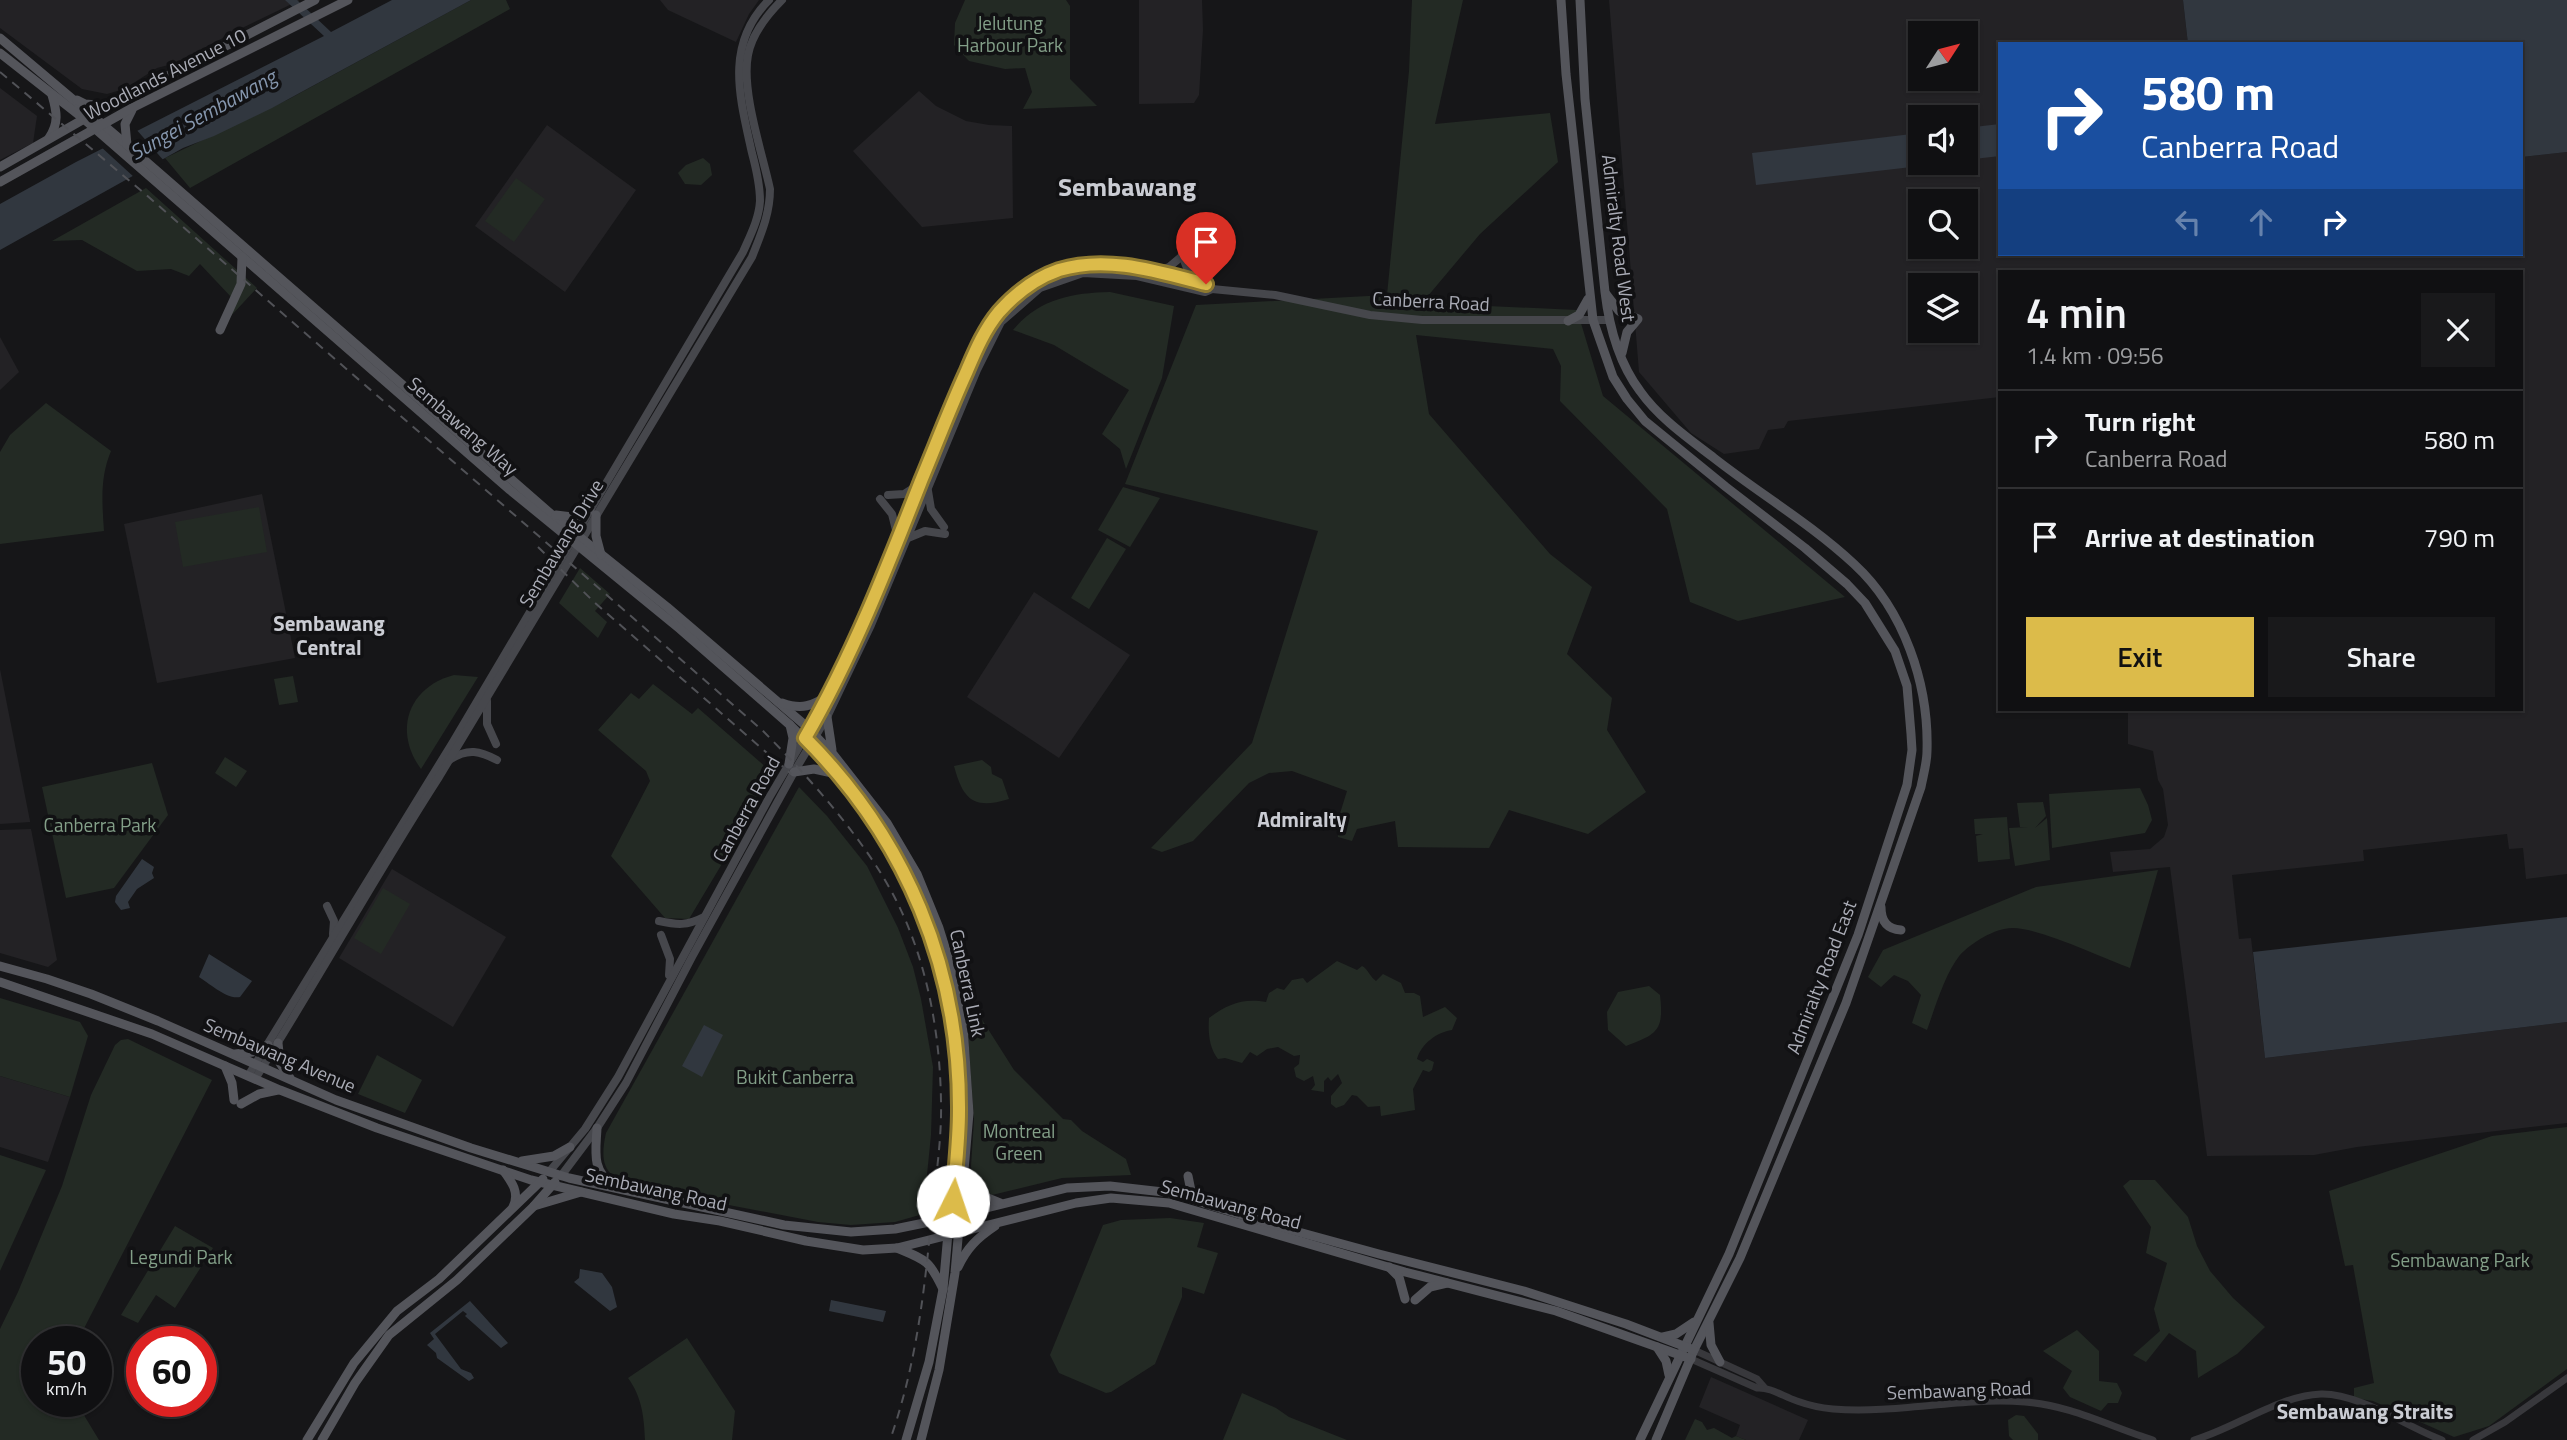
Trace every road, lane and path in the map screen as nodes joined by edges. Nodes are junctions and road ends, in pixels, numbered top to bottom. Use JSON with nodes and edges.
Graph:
{"nodes":[{"id":1,"x":315,"y":0,"type":"edge"},
{"id":2,"x":348,"y":0,"type":"edge"},
{"id":3,"x":769,"y":0,"type":"edge"},
{"id":4,"x":782,"y":0,"type":"edge"},
{"id":5,"x":1561,"y":0,"type":"edge"},
{"id":6,"x":1580,"y":0,"type":"edge"},
{"id":7,"x":0,"y":38,"type":"edge"},
{"id":8,"x":0,"y":53,"type":"edge"},
{"id":9,"x":52,"y":95,"type":"junction"},
{"id":10,"x":69,"y":96,"type":"junction"},
{"id":11,"x":112,"y":107,"type":"junction"},
{"id":12,"x":132,"y":108,"type":"junction"},
{"id":13,"x":88,"y":117,"type":"junction"},
{"id":14,"x":99,"y":127,"type":"junction"},
{"id":15,"x":48,"y":139,"type":"junction"},
{"id":16,"x":114,"y":140,"type":"junction"},
{"id":17,"x":127,"y":145,"type":"junction"},
{"id":18,"x":0,"y":167,"type":"edge"},
{"id":19,"x":1592,"y":177,"type":"junction"},
{"id":20,"x":159,"y":179,"type":"junction"},
{"id":21,"x":0,"y":182,"type":"edge"},
{"id":22,"x":1579,"y":200,"type":"junction"},
{"id":23,"x":242,"y":257,"type":"junction"},
{"id":24,"x":1156,"y":270,"type":"junction"},
{"id":25,"x":1198,"y":282,"type":"junction"},
{"id":26,"x":1212,"y":289,"type":"junction"},
{"id":27,"x":1605,"y":292,"type":"junction"},
{"id":28,"x":1590,"y":294,"type":"junction"},
{"id":29,"x":1593,"y":320,"type":"junction"},
{"id":30,"x":1609,"y":320,"type":"junction"},
{"id":31,"x":1568,"y":321,"type":"junction"},
{"id":32,"x":220,"y":330,"type":"dead end"},
{"id":33,"x":1621,"y":356,"type":"junction"},
{"id":34,"x":507,"y":474,"type":"junction"},
{"id":35,"x":1734,"y":474,"type":"junction"},
{"id":36,"x":924,"y":486,"type":"junction"},
{"id":37,"x":510,"y":490,"type":"junction"},
{"id":38,"x":1738,"y":497,"type":"junction"},
{"id":39,"x":593,"y":513,"type":"junction"},
{"id":40,"x":551,"y":514,"type":"junction"},
{"id":41,"x":1798,"y":519,"type":"junction"},
{"id":42,"x":1812,"y":529,"type":"junction"},
{"id":43,"x":1786,"y":534,"type":"junction"},
{"id":44,"x":897,"y":537,"type":"junction"},
{"id":45,"x":907,"y":539,"type":"junction"},
{"id":46,"x":577,"y":540,"type":"junction"},
{"id":47,"x":1799,"y":543,"type":"junction"},
{"id":48,"x":601,"y":555,"type":"junction"},
{"id":49,"x":1865,"y":603,"type":"joint"},
{"id":50,"x":1891,"y":610,"type":"joint"},
{"id":51,"x":829,"y":695,"type":"junction"},
{"id":52,"x":487,"y":698,"type":"junction"},
{"id":53,"x":777,"y":701,"type":"junction"},
{"id":54,"x":827,"y":717,"type":"junction"},
{"id":55,"x":790,"y":725,"type":"junction"},
{"id":56,"x":810,"y":737,"type":"junction"},
{"id":57,"x":496,"y":744,"type":"dead end"},
{"id":58,"x":833,"y":754,"type":"junction"},
{"id":59,"x":450,"y":760,"type":"junction"},
{"id":60,"x":497,"y":760,"type":"dead end"},
{"id":61,"x":792,"y":768,"type":"junction"},
{"id":62,"x":839,"y":774,"type":"junction"},
{"id":63,"x":1881,"y":901,"type":"junction"},
{"id":64,"x":327,"y":906,"type":"dead end"},
{"id":65,"x":704,"y":917,"type":"junction"},
{"id":66,"x":659,"y":921,"type":"dead end"},
{"id":67,"x":1901,"y":930,"type":"dead end"},
{"id":68,"x":661,"y":935,"type":"dead end"},
{"id":69,"x":332,"y":940,"type":"junction"},
{"id":70,"x":0,"y":966,"type":"edge"},
{"id":71,"x":0,"y":982,"type":"edge"},
{"id":72,"x":668,"y":989,"type":"junction"},
{"id":73,"x":278,"y":1043,"type":"junction"},
{"id":74,"x":268,"y":1045,"type":"junction"},
{"id":75,"x":234,"y":1054,"type":"junction"},
{"id":76,"x":225,"y":1066,"type":"junction"},
{"id":77,"x":259,"y":1066,"type":"junction"},
{"id":78,"x":252,"y":1078,"type":"junction"},
{"id":79,"x":296,"y":1084,"type":"junction"},
{"id":80,"x":280,"y":1090,"type":"junction"},
{"id":81,"x":597,"y":1128,"type":"junction"},
{"id":82,"x":570,"y":1147,"type":"junction"},
{"id":83,"x":516,"y":1161,"type":"junction"},
{"id":84,"x":503,"y":1170,"type":"junction"},
{"id":85,"x":549,"y":1172,"type":"junction"},
{"id":86,"x":561,"y":1176,"type":"junction"},
{"id":87,"x":1188,"y":1176,"type":"dead end"},
{"id":88,"x":965,"y":1179,"type":"junction"},
{"id":89,"x":541,"y":1182,"type":"junction"},
{"id":90,"x":552,"y":1185,"type":"junction"},
{"id":91,"x":619,"y":1189,"type":"junction"},
{"id":92,"x":1048,"y":1191,"type":"junction"},
{"id":93,"x":582,"y":1192,"type":"junction"},
{"id":94,"x":953,"y":1201,"type":"junction"},
{"id":95,"x":1200,"y":1202,"type":"junction"},
{"id":96,"x":1001,"y":1203,"type":"junction"},
{"id":97,"x":533,"y":1207,"type":"junction"},
{"id":98,"x":1055,"y":1208,"type":"junction"},
{"id":99,"x":510,"y":1212,"type":"junction"},
{"id":100,"x":955,"y":1215,"type":"junction"},
{"id":101,"x":934,"y":1221,"type":"junction"},
{"id":102,"x":1002,"y":1221,"type":"junction"},
{"id":103,"x":851,"y":1232,"type":"junction"},
{"id":104,"x":958,"y":1232,"type":"junction"},
{"id":105,"x":947,"y":1236,"type":"junction"},
{"id":106,"x":897,"y":1248,"type":"junction"},
{"id":107,"x":850,"y":1250,"type":"junction"},
{"id":108,"x":1388,"y":1266,"type":"junction"},
{"id":109,"x":955,"y":1273,"type":"junction"},
{"id":110,"x":1452,"y":1283,"type":"junction"},
{"id":111,"x":943,"y":1289,"type":"junction"},
{"id":112,"x":1697,"y":1319,"type":"junction"},
{"id":113,"x":1709,"y":1321,"type":"junction"},
{"id":114,"x":1659,"y":1342,"type":"junction"},
{"id":115,"x":382,"y":1344,"type":"junction"},
{"id":116,"x":366,"y":1346,"type":"junction"},
{"id":117,"x":1681,"y":1350,"type":"junction"},
{"id":118,"x":1693,"y":1355,"type":"junction"},
{"id":119,"x":1720,"y":1362,"type":"junction"},
{"id":120,"x":1670,"y":1376,"type":"junction"},
{"id":121,"x":2567,"y":1378,"type":"edge"},
{"id":122,"x":1764,"y":1387,"type":"junction"},
{"id":123,"x":307,"y":1440,"type":"edge"},
{"id":124,"x":322,"y":1440,"type":"edge"},
{"id":125,"x":906,"y":1440,"type":"edge"},
{"id":126,"x":921,"y":1440,"type":"edge"},
{"id":127,"x":1640,"y":1440,"type":"edge"},
{"id":128,"x":1656,"y":1440,"type":"edge"},
{"id":129,"x":2153,"y":1440,"type":"edge"},
{"id":130,"x":2194,"y":1440,"type":"edge"},
{"id":131,"x":2442,"y":1440,"type":"edge"},
{"id":132,"x":2473,"y":1440,"type":"edge"}],
"edges":[{"from":1,"to":11,"type":"main road","name":"Woodlands Avenue 10"},
{"from":2,"to":12,"type":"main road","name":"Woodlands Avenue 10"},
{"from":3,"to":39,"type":"main road","name":"Sembawang Drive"},
{"from":4,"to":39,"type":"main road","name":"Sembawang Drive"},
{"from":5,"to":22,"type":"main road","name":"Admiralty Road West"},
{"from":6,"to":19,"type":"main road","name":"Admiralty Road West"},
{"from":7,"to":10,"type":"main road"},
{"from":8,"to":9,"type":"main road"},
{"from":9,"to":13,"type":"main road"},
{"from":9,"to":15,"type":"main road"},
{"from":10,"to":11,"type":"main road"},
{"from":10,"to":13,"type":"main road"},
{"from":11,"to":13,"type":"main road","name":"Woodlands Avenue 10"},
{"from":12,"to":14,"type":"main road","name":"Woodlands Avenue 10"},
{"from":12,"to":17,"type":"main road"},
{"from":13,"to":14,"type":"main road","name":"Sembawang Way"},
{"from":13,"to":15,"type":"main road","name":"Woodlands Avenue 10"},
{"from":14,"to":16,"type":"main road","name":"Sembawang Way"},
{"from":14,"to":21,"type":"main road","name":"Woodlands Avenue 10"},
{"from":15,"to":18,"type":"main road","name":"Woodlands Avenue 10"},
{"from":16,"to":17,"type":"main road","name":"Sembawang Way"},
{"from":16,"to":20,"type":"main road","name":"Sembawang Way"},
{"from":17,"to":20,"type":"main road","name":"Sembawang Way"},
{"from":19,"to":22,"type":"main road"},
{"from":19,"to":27,"type":"main road","name":"Admiralty Road West"},
{"from":20,"to":23,"type":"main road","name":"Sembawang Way"},
{"from":20,"to":34,"type":"main road","name":"Sembawang Way"},
{"from":22,"to":28,"type":"main road","name":"Admiralty Road West"},
{"from":23,"to":32,"type":"main road"},
{"from":23,"to":37,"type":"main road","name":"Sembawang Way"},
{"from":24,"to":25,"type":"main road","name":"Canberra Road"},
{"from":24,"to":25,"type":"main road"},
{"from":24,"to":36,"type":"main road","name":"Canberra Road"},
{"from":25,"to":26,"type":"main road","name":"Canberra Road"},
{"from":26,"to":31,"type":"main road","name":"Canberra Road"},
{"from":26,"to":36,"type":"main road","name":"Canberra Road"},
{"from":27,"to":30,"type":"main road","name":"Admiralty Road West"},
{"from":27,"to":33,"type":"main road"},
{"from":28,"to":29,"type":"main road","name":"Admiralty Road West"},
{"from":28,"to":31,"type":"main road"},
{"from":29,"to":30,"type":"main road","name":"Canberra Road"},
{"from":29,"to":31,"type":"main road","name":"Canberra Road"},
{"from":29,"to":38,"type":"main road","name":"Admiralty Road West"},
{"from":30,"to":33,"type":"main road","name":"Admiralty Road West"},
{"from":33,"to":35,"type":"main road","name":"Admiralty Road West"},
{"from":34,"to":37,"type":"main road"},
{"from":34,"to":40,"type":"main road","name":"Sembawang Way"},
{"from":35,"to":38,"type":"main road"},
{"from":35,"to":41,"type":"main road","name":"Admiralty Road West"},
{"from":36,"to":44,"type":"main road","name":"Canberra Road"},
{"from":36,"to":44,"type":"main road"},
{"from":36,"to":45,"type":"main road","name":"Canberra Road"},
{"from":36,"to":45,"type":"main road"},
{"from":37,"to":46,"type":"main road","name":"Sembawang Way"},
{"from":38,"to":43,"type":"main road","name":"Admiralty Road West"},
{"from":39,"to":40,"type":"main road"},
{"from":39,"to":46,"type":"main road","name":"Sembawang Drive"},
{"from":39,"to":48,"type":"main road"},
{"from":40,"to":46,"type":"main road","name":"Sembawang Way"},
{"from":41,"to":42,"type":"main road","name":"Admiralty Road West"},
{"from":41,"to":43,"type":"main road"},
{"from":42,"to":47,"type":"main road"},
{"from":42,"to":50,"type":"main road","name":"Admiralty Road West"},
{"from":43,"to":47,"type":"main road","name":"Admiralty Road West"},
{"from":44,"to":51,"type":"main road","name":"Canberra Road"},
{"from":45,"to":54,"type":"main road","name":"Canberra Road"},
{"from":46,"to":48,"type":"main road","name":"Sembawang Way"},
{"from":46,"to":52,"type":"main road","name":"Sembawang Drive"},
{"from":46,"to":55,"type":"main road","name":"Sembawang Way"},
{"from":46,"to":69,"type":"main road","name":"Sembawang Drive"},
{"from":47,"to":49,"type":"main road","name":"Admiralty Road West"},
{"from":48,"to":53,"type":"main road","name":"Sembawang Way"},
{"from":49,"to":112,"type":"main road","name":"Admiralty Road East"},
{"from":50,"to":63,"type":"main road","name":"Admiralty Road East"},
{"from":51,"to":53,"type":"main road"},
{"from":51,"to":56,"type":"main road","name":"Canberra Road"},
{"from":52,"to":57,"type":"main road"},
{"from":52,"to":59,"type":"main road","name":"Sembawang Drive"},
{"from":53,"to":56,"type":"main road","name":"Sembawang Way"},
{"from":54,"to":56,"type":"main road","name":"Canberra Road"},
{"from":54,"to":58,"type":"main road"},
{"from":55,"to":56,"type":"main road","name":"Sembawang Way"},
{"from":55,"to":61,"type":"main road"},
{"from":56,"to":58,"type":"main road","name":"Canberra Link"},
{"from":56,"to":61,"type":"main road","name":"Canberra Road"},
{"from":56,"to":62,"type":"main road","name":"Canberra Link"},
{"from":58,"to":88,"type":"main road","name":"Canberra Link"},
{"from":59,"to":60,"type":"main road"},
{"from":59,"to":73,"type":"main road","name":"Sembawang Drive"},
{"from":61,"to":62,"type":"main road"},
{"from":61,"to":65,"type":"main road","name":"Canberra Road"},
{"from":61,"to":72,"type":"main road","name":"Canberra Road"},
{"from":62,"to":94,"type":"main road","name":"Canberra Link"},
{"from":63,"to":67,"type":"main road"},
{"from":63,"to":113,"type":"main road","name":"Admiralty Road East"},
{"from":64,"to":69,"type":"main road"},
{"from":65,"to":66,"type":"main road"},
{"from":65,"to":72,"type":"main road","name":"Canberra Road"},
{"from":68,"to":72,"type":"main road"},
{"from":69,"to":74,"type":"main road","name":"Sembawang Drive"},
{"from":70,"to":75,"type":"main road","name":"Sembawang Avenue"},
{"from":71,"to":76,"type":"main road","name":"Sembawang Avenue"},
{"from":72,"to":81,"type":"main road","name":"Canberra Road"},
{"from":72,"to":82,"type":"main road","name":"Canberra Road"},
{"from":73,"to":77,"type":"main road","name":"Sembawang Drive"},
{"from":73,"to":79,"type":"main road"},
{"from":74,"to":75,"type":"main road"},
{"from":74,"to":77,"type":"main road","name":"Sembawang Drive"},
{"from":75,"to":77,"type":"main road","name":"Sembawang Avenue"},
{"from":76,"to":78,"type":"main road","name":"Sembawang Avenue"},
{"from":76,"to":80,"type":"main road"},
{"from":77,"to":78,"type":"main road","name":"Sembawang Drive"},
{"from":77,"to":79,"type":"main road","name":"Sembawang Avenue"},
{"from":78,"to":80,"type":"main road","name":"Sembawang Avenue"},
{"from":79,"to":83,"type":"main road","name":"Sembawang Avenue"},
{"from":80,"to":84,"type":"main road","name":"Sembawang Avenue"},
{"from":81,"to":86,"type":"main road","name":"Canberra Road"},
{"from":81,"to":91,"type":"main road"},
{"from":82,"to":83,"type":"main road"},
{"from":82,"to":85,"type":"main road","name":"Canberra Road"},
{"from":83,"to":85,"type":"main road","name":"Sembawang Avenue"},
{"from":84,"to":89,"type":"main road","name":"Sembawang Avenue"},
{"from":84,"to":99,"type":"main road"},
{"from":85,"to":86,"type":"main road","name":"Sembawang Road"},
{"from":85,"to":89,"type":"main road"},
{"from":86,"to":90,"type":"main road","name":"Sembawang Road"},
{"from":86,"to":91,"type":"main road","name":"Sembawang Road"},
{"from":87,"to":95,"type":"main road"},
{"from":88,"to":96,"type":"main road"},
{"from":88,"to":100,"type":"main road","name":"Canberra Link"},
{"from":89,"to":90,"type":"main road","name":"Sembawang Road"},
{"from":89,"to":99,"type":"main road"},
{"from":90,"to":93,"type":"main road","name":"Sembawang Road"},
{"from":90,"to":97,"type":"main road","name":"Sembawang Road"},
{"from":91,"to":103,"type":"main road","name":"Sembawang Road"},
{"from":92,"to":95,"type":"main road","name":"Sembawang Road"},
{"from":92,"to":96,"type":"main road","name":"Sembawang Road"},
{"from":92,"to":98,"type":"main road"},
{"from":93,"to":97,"type":"main road"},
{"from":93,"to":107,"type":"main road","name":"Sembawang Road"},
{"from":94,"to":100,"type":"main road","name":"Canberra Link"},
{"from":94,"to":101,"type":"main road"},
{"from":95,"to":114,"type":"main road","name":"Sembawang Road"},
{"from":96,"to":100,"type":"main road","name":"Sembawang Road"},
{"from":97,"to":115,"type":"main road","name":"Sembawang Road"},
{"from":98,"to":102,"type":"main road","name":"Sembawang Road"},
{"from":98,"to":108,"type":"main road","name":"Sembawang Road"},
{"from":99,"to":116,"type":"main road"},
{"from":100,"to":101,"type":"main road","name":"Sembawang Road"},
{"from":100,"to":104,"type":"main road","name":"Canberra Link"},
{"from":100,"to":105,"type":"main road","name":"Canberra Link"},
{"from":101,"to":103,"type":"main road","name":"Sembawang Road"},
{"from":102,"to":104,"type":"main road","name":"Sembawang Road"},
{"from":102,"to":109,"type":"main road"},
{"from":103,"to":107,"type":"main road"},
{"from":104,"to":105,"type":"main road","name":"Sembawang Road"},
{"from":104,"to":109,"type":"main road","name":"Canberra Link"},
{"from":105,"to":106,"type":"main road","name":"Sembawang Road"},
{"from":105,"to":111,"type":"main road","name":"Canberra Link"},
{"from":106,"to":107,"type":"main road","name":"Sembawang Road"},
{"from":106,"to":111,"type":"main road"},
{"from":108,"to":110,"type":"main road","name":"Sembawang Road"},
{"from":108,"to":110,"type":"main road"},
{"from":109,"to":126,"type":"main road","name":"Canberra Link"},
{"from":110,"to":114,"type":"main road","name":"Sembawang Road"},
{"from":111,"to":125,"type":"main road","name":"Canberra Link"},
{"from":112,"to":114,"type":"main road"},
{"from":112,"to":117,"type":"main road","name":"Admiralty Road East"},
{"from":113,"to":118,"type":"main road","name":"Admiralty Road East"},
{"from":113,"to":119,"type":"main road"},
{"from":114,"to":117,"type":"main road","name":"Sembawang Road"},
{"from":114,"to":120,"type":"main road"},
{"from":115,"to":116,"type":"main road"},
{"from":115,"to":124,"type":"main road","name":"Sembawang Road"},
{"from":116,"to":123,"type":"main road"},
{"from":117,"to":118,"type":"main road","name":"Sembawang Road"},
{"from":117,"to":120,"type":"main road","name":"Admiralty Road East"},
{"from":118,"to":119,"type":"street","name":"Sembawang Road"},
{"from":118,"to":122,"type":"street","name":"Sembawang Road"},
{"from":118,"to":128,"type":"main road","name":"Admiralty Road East"},
{"from":119,"to":122,"type":"street","name":"Sembawang Road"},
{"from":120,"to":127,"type":"main road","name":"Admiralty Road East"},
{"from":121,"to":132,"type":"street"},
{"from":122,"to":129,"type":"street","name":"Sembawang Road"},
{"from":130,"to":131,"type":"street"}]}
